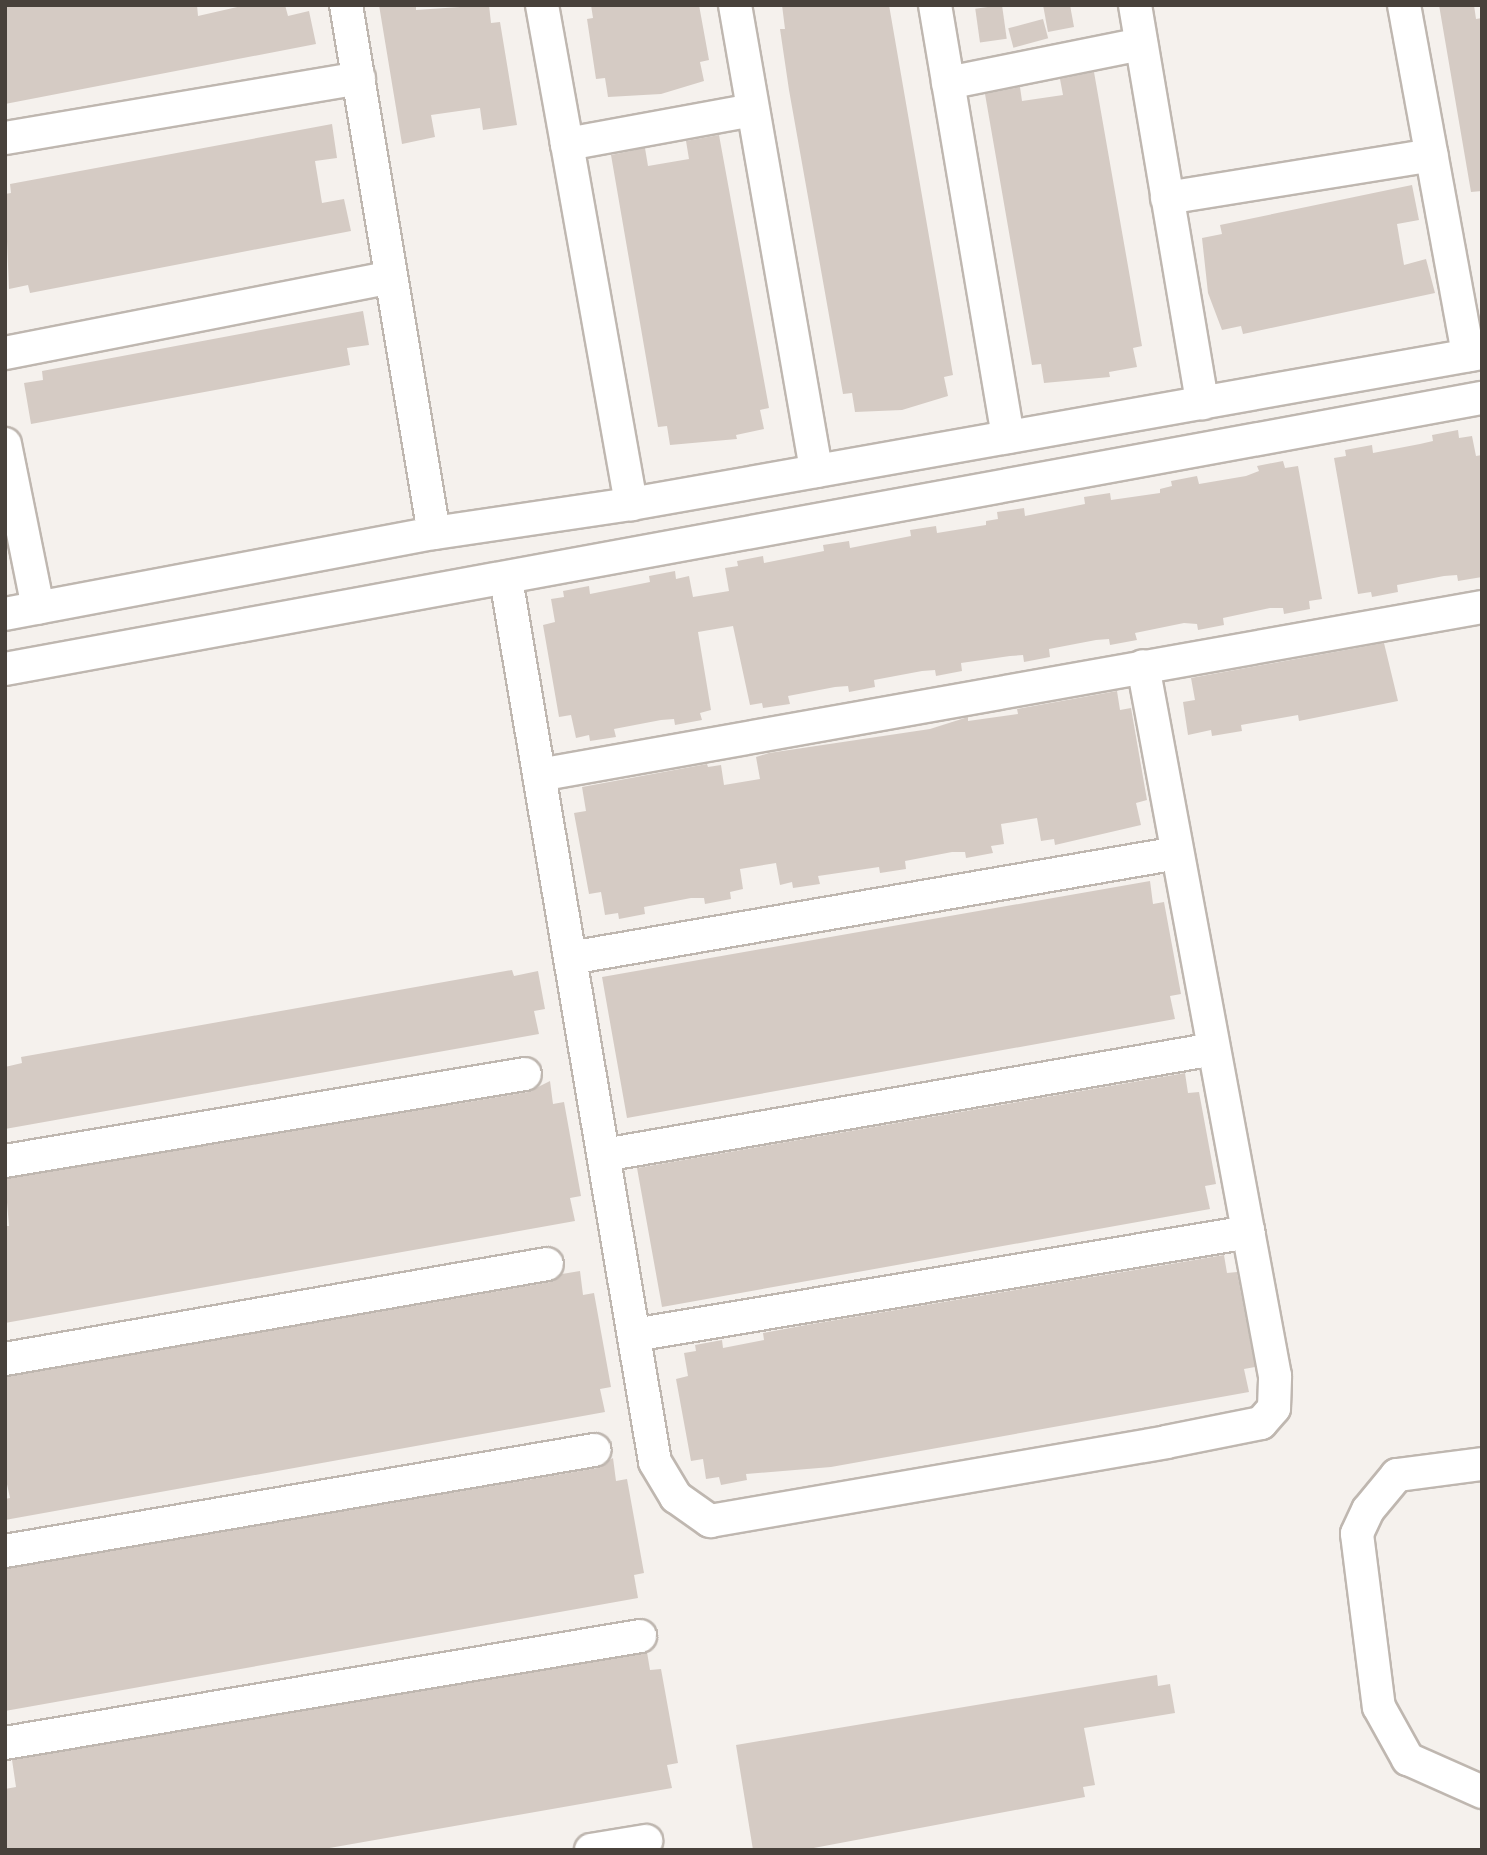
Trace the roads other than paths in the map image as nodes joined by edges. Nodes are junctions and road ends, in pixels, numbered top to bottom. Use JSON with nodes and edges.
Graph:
{"nodes":[{"id":1,"x":346,"y":5,"type":"edge"},
{"id":2,"x":542,"y":5,"type":"edge"},
{"id":3,"x":735,"y":5,"type":"edge"},
{"id":4,"x":935,"y":5,"type":"edge"},
{"id":5,"x":1135,"y":5,"type":"edge"},
{"id":6,"x":1404,"y":5,"type":"edge"},
{"id":7,"x":1141,"y":44,"type":"junction"},
{"id":8,"x":359,"y":78,"type":"junction"},
{"id":9,"x":948,"y":83,"type":"junction"},
{"id":10,"x":752,"y":110,"type":"junction"},
{"id":11,"x":5,"y":138,"type":"edge"},
{"id":12,"x":567,"y":144,"type":"junction"},
{"id":13,"x":1432,"y":155,"type":"junction"},
{"id":14,"x":1167,"y":198,"type":"junction"},
{"id":15,"x":389,"y":278,"type":"junction"},
{"id":16,"x":5,"y":353,"type":"edge"},
{"id":17,"x":1475,"y":354,"type":"edge"},
{"id":18,"x":1482,"y":398,"type":"edge"},
{"id":19,"x":1202,"y":403,"type":"junction"},
{"id":20,"x":1008,"y":437,"type":"junction"},
{"id":21,"x":5,"y":444,"type":"edge"},
{"id":22,"x":816,"y":471,"type":"junction"},
{"id":23,"x":631,"y":503,"type":"junction"},
{"id":24,"x":434,"y":533,"type":"junction"},
{"id":25,"x":506,"y":579,"type":"junction"},
{"id":26,"x":1482,"y":607,"type":"edge"},
{"id":27,"x":38,"y":608,"type":"junction"},
{"id":28,"x":5,"y":614,"type":"edge"},
{"id":29,"x":1143,"y":666,"type":"junction"},
{"id":30,"x":5,"y":669,"type":"edge"},
{"id":31,"x":539,"y":775,"type":"junction"},
{"id":32,"x":1177,"y":853,"type":"junction"},
{"id":33,"x":570,"y":958,"type":"junction"},
{"id":34,"x":1214,"y":1049,"type":"junction"},
{"id":35,"x":525,"y":1074,"type":"dead end"},
{"id":36,"x":604,"y":1155,"type":"junction"},
{"id":37,"x":5,"y":1161,"type":"edge"},
{"id":38,"x":1248,"y":1232,"type":"junction"},
{"id":39,"x":547,"y":1264,"type":"dead end"},
{"id":40,"x":634,"y":1335,"type":"junction"},
{"id":41,"x":5,"y":1359,"type":"edge"},
{"id":42,"x":594,"y":1450,"type":"dead end"},
{"id":43,"x":1482,"y":1464,"type":"edge"},
{"id":44,"x":5,"y":1551,"type":"edge"},
{"id":45,"x":640,"y":1636,"type":"dead end"},
{"id":46,"x":5,"y":1744,"type":"edge"},
{"id":47,"x":1482,"y":1792,"type":"edge"},
{"id":48,"x":646,"y":1841,"type":"dead end"},
{"id":49,"x":591,"y":1850,"type":"edge"}],
"edges":[{"from":1,"to":8,"type":"street"},
{"from":2,"to":12,"type":"street"},
{"from":3,"to":10,"type":"street"},
{"from":4,"to":9,"type":"street"},
{"from":5,"to":7,"type":"street"},
{"from":6,"to":13,"type":"street"},
{"from":7,"to":9,"type":"street"},
{"from":7,"to":14,"type":"street"},
{"from":8,"to":11,"type":"street"},
{"from":8,"to":15,"type":"street"},
{"from":9,"to":20,"type":"street"},
{"from":10,"to":12,"type":"street"},
{"from":10,"to":22,"type":"street"},
{"from":12,"to":23,"type":"street"},
{"from":13,"to":14,"type":"street"},
{"from":13,"to":17,"type":"street"},
{"from":14,"to":19,"type":"street"},
{"from":15,"to":16,"type":"street"},
{"from":15,"to":24,"type":"street"},
{"from":17,"to":19,"type":"street"},
{"from":18,"to":25,"type":"street"},
{"from":19,"to":20,"type":"street"},
{"from":20,"to":22,"type":"street"},
{"from":21,"to":27,"type":"street"},
{"from":22,"to":23,"type":"street"},
{"from":23,"to":24,"type":"street"},
{"from":24,"to":27,"type":"street"},
{"from":25,"to":30,"type":"street"},
{"from":25,"to":31,"type":"street"},
{"from":26,"to":29,"type":"street"},
{"from":27,"to":28,"type":"street"},
{"from":29,"to":31,"type":"street"},
{"from":29,"to":32,"type":"street"},
{"from":31,"to":33,"type":"street"},
{"from":32,"to":33,"type":"street"},
{"from":32,"to":34,"type":"street"},
{"from":33,"to":36,"type":"street"},
{"from":34,"to":36,"type":"street"},
{"from":34,"to":38,"type":"street"},
{"from":35,"to":37,"type":"street"},
{"from":36,"to":40,"type":"street"},
{"from":38,"to":40,"type":"street"},
{"from":38,"to":40,"type":"street"},
{"from":39,"to":41,"type":"street"},
{"from":42,"to":44,"type":"street"},
{"from":43,"to":47,"type":"street"},
{"from":45,"to":46,"type":"street"},
{"from":48,"to":49,"type":"street"}]}
